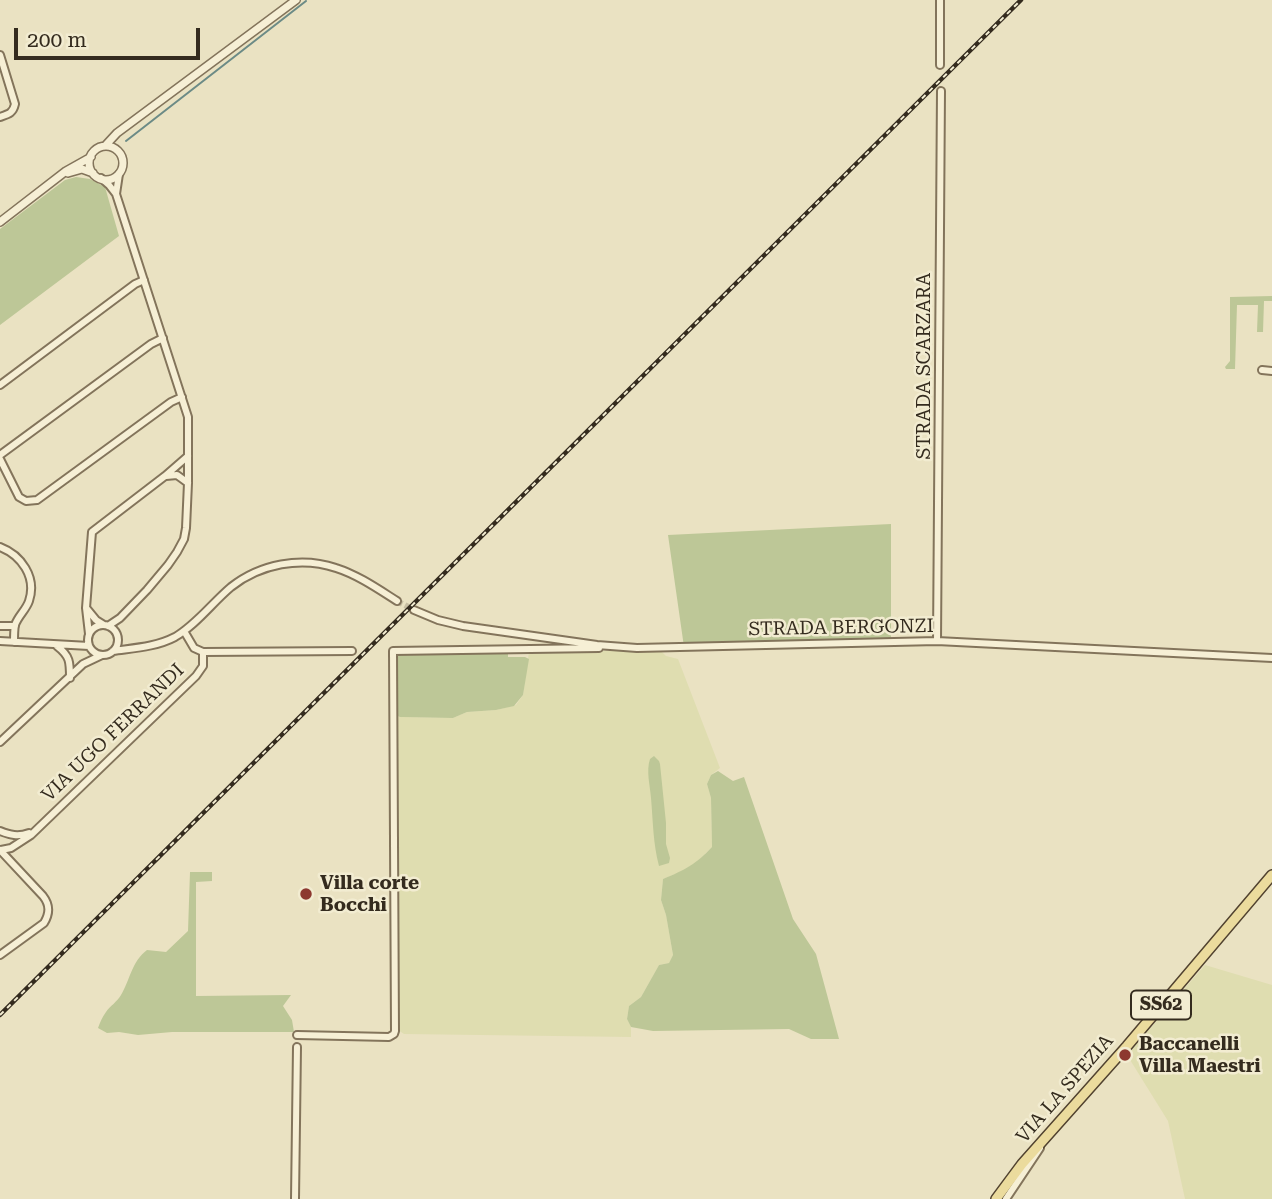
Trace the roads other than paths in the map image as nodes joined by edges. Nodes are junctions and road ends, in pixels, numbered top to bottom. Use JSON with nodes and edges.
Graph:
{"nodes":[{"id":1,"x":296,"y":0,"type":"edge"},
{"id":2,"x":940,"y":0,"type":"edge"},
{"id":3,"x":0,"y":55,"type":"edge"},
{"id":4,"x":940,"y":65,"type":"dead end"},
{"id":5,"x":941,"y":91,"type":"dead end"},
{"id":6,"x":0,"y":117,"type":"edge"},
{"id":7,"x":136,"y":118,"type":"junction"},
{"id":8,"x":105,"y":146,"type":"junction"},
{"id":9,"x":121,"y":154,"type":"junction"},
{"id":10,"x":91,"y":157,"type":"junction"},
{"id":11,"x":119,"y":174,"type":"junction"},
{"id":12,"x":97,"y":176,"type":"junction"},
{"id":13,"x":58,"y":178,"type":"junction"},
{"id":14,"x":116,"y":194,"type":"junction"},
{"id":15,"x":0,"y":222,"type":"edge"},
{"id":16,"x":144,"y":280,"type":"junction"},
{"id":17,"x":163,"y":338,"type":"junction"},
{"id":18,"x":1262,"y":370,"type":"dead end"},
{"id":19,"x":1272,"y":371,"type":"edge"},
{"id":20,"x":0,"y":385,"type":"edge"},
{"id":21,"x":182,"y":397,"type":"junction"},
{"id":22,"x":188,"y":456,"type":"junction"},
{"id":23,"x":0,"y":457,"type":"edge"},
{"id":24,"x":164,"y":476,"type":"junction"},
{"id":25,"x":188,"y":483,"type":"junction"},
{"id":26,"x":0,"y":547,"type":"edge"},
{"id":27,"x":397,"y":601,"type":"tunnel mouth"},
{"id":28,"x":86,"y":608,"type":"junction"},
{"id":29,"x":414,"y":610,"type":"tunnel mouth"},
{"id":30,"x":120,"y":618,"type":"junction"},
{"id":31,"x":106,"y":625,"type":"junction"},
{"id":32,"x":0,"y":626,"type":"edge"},
{"id":33,"x":15,"y":626,"type":"junction"},
{"id":34,"x":184,"y":631,"type":"junction"},
{"id":35,"x":88,"y":635,"type":"junction"},
{"id":36,"x":521,"y":635,"type":"junction"},
{"id":37,"x":117,"y":637,"type":"junction"},
{"id":38,"x":937,"y":641,"type":"junction"},
{"id":39,"x":0,"y":642,"type":"edge"},
{"id":40,"x":14,"y":642,"type":"junction"},
{"id":41,"x":55,"y":645,"type":"junction"},
{"id":42,"x":76,"y":646,"type":"junction"},
{"id":43,"x":89,"y":647,"type":"junction"},
{"id":44,"x":132,"y":648,"type":"junction"},
{"id":45,"x":622,"y":648,"type":"junction"},
{"id":46,"x":515,"y":649,"type":"junction"},
{"id":47,"x":113,"y":651,"type":"junction"},
{"id":48,"x":352,"y":651,"type":"dead end"},
{"id":49,"x":203,"y":652,"type":"junction"},
{"id":50,"x":102,"y":655,"type":"junction"},
{"id":51,"x":1272,"y":658,"type":"edge"},
{"id":52,"x":83,"y":664,"type":"junction"},
{"id":53,"x":70,"y":678,"type":"junction"},
{"id":54,"x":0,"y":742,"type":"edge"},
{"id":55,"x":0,"y":831,"type":"edge"},
{"id":56,"x":34,"y":831,"type":"junction"},
{"id":57,"x":16,"y":836,"type":"junction"},
{"id":58,"x":16,"y":845,"type":"junction"},
{"id":59,"x":0,"y":850,"type":"edge"},
{"id":60,"x":15,"y":866,"type":"junction"},
{"id":61,"x":1272,"y":876,"type":"edge"},
{"id":62,"x":0,"y":955,"type":"edge"},
{"id":63,"x":297,"y":1035,"type":"dead end"},
{"id":64,"x":297,"y":1047,"type":"dead end"},
{"id":65,"x":1049,"y":1133,"type":"junction"},
{"id":66,"x":295,"y":1199,"type":"edge"},
{"id":67,"x":996,"y":1199,"type":"edge"},
{"id":68,"x":1006,"y":1199,"type":"edge"}],
"edges":[{"from":1,"to":7,"type":"street"},
{"from":2,"to":4,"type":"street"},
{"from":3,"to":6,"type":"street"},
{"from":5,"to":38,"type":"street","name":"STRADA SCARZARA"},
{"from":7,"to":8,"type":"street"},
{"from":7,"to":9,"type":"street"},
{"from":8,"to":9,"type":"street"},
{"from":8,"to":10,"type":"street"},
{"from":9,"to":11,"type":"street"},
{"from":10,"to":12,"type":"street"},
{"from":10,"to":13,"type":"street"},
{"from":11,"to":12,"type":"street"},
{"from":11,"to":14,"type":"street"},
{"from":12,"to":13,"type":"street"},
{"from":12,"to":14,"type":"street"},
{"from":13,"to":15,"type":"street"},
{"from":14,"to":16,"type":"street"},
{"from":16,"to":17,"type":"street"},
{"from":16,"to":20,"type":"street"},
{"from":17,"to":21,"type":"street"},
{"from":17,"to":23,"type":"street"},
{"from":18,"to":19,"type":"street"},
{"from":21,"to":22,"type":"street"},
{"from":21,"to":23,"type":"street"},
{"from":22,"to":24,"type":"street"},
{"from":22,"to":25,"type":"street"},
{"from":24,"to":25,"type":"street"},
{"from":24,"to":28,"type":"street"},
{"from":25,"to":30,"type":"street"},
{"from":26,"to":33,"type":"street"},
{"from":27,"to":34,"type":"street"},
{"from":28,"to":31,"type":"street"},
{"from":28,"to":35,"type":"street"},
{"from":29,"to":36,"type":"street","name":"STRADA BERGONZI"},
{"from":30,"to":31,"type":"street"},
{"from":30,"to":37,"type":"street"},
{"from":31,"to":35,"type":"street"},
{"from":31,"to":37,"type":"street"},
{"from":32,"to":33,"type":"street"},
{"from":33,"to":40,"type":"street"},
{"from":34,"to":44,"type":"street"},
{"from":34,"to":49,"type":"street"},
{"from":35,"to":42,"type":"street"},
{"from":35,"to":43,"type":"street"},
{"from":36,"to":45,"type":"street","name":"STRADA BERGONZI"},
{"from":36,"to":46,"type":"street"},
{"from":37,"to":44,"type":"street"},
{"from":37,"to":47,"type":"street"},
{"from":38,"to":45,"type":"street","name":"STRADA BERGONZI"},
{"from":38,"to":51,"type":"street","name":"STRADA BERGONZI"},
{"from":39,"to":40,"type":"street"},
{"from":40,"to":41,"type":"street"},
{"from":41,"to":42,"type":"street"},
{"from":41,"to":53,"type":"street"},
{"from":42,"to":43,"type":"street"},
{"from":43,"to":50,"type":"street"},
{"from":43,"to":52,"type":"street"},
{"from":44,"to":47,"type":"street"},
{"from":45,"to":46,"type":"street"},
{"from":46,"to":63,"type":"street"},
{"from":47,"to":50,"type":"street"},
{"from":48,"to":49,"type":"street"},
{"from":49,"to":56,"type":"street","name":"VIA UGO FERRANDI"},
{"from":50,"to":52,"type":"street"},
{"from":52,"to":53,"type":"street"},
{"from":53,"to":54,"type":"street"},
{"from":55,"to":57,"type":"street"},
{"from":56,"to":57,"type":"street"},
{"from":56,"to":58,"type":"street","name":"VIA UGO FERRANDI"},
{"from":57,"to":59,"type":"street"},
{"from":58,"to":59,"type":"street","name":"VIA UGO FERRANDI"},
{"from":58,"to":60,"type":"street"},
{"from":59,"to":60,"type":"street"},
{"from":60,"to":62,"type":"street"},
{"from":61,"to":65,"type":"main road","name":"VIA LA SPEZIA","number":"SS62"},
{"from":64,"to":66,"type":"street"},
{"from":65,"to":67,"type":"main road","name":"VIA LA SPEZIA","number":"SS62"},
{"from":65,"to":68,"type":"street"}]}
